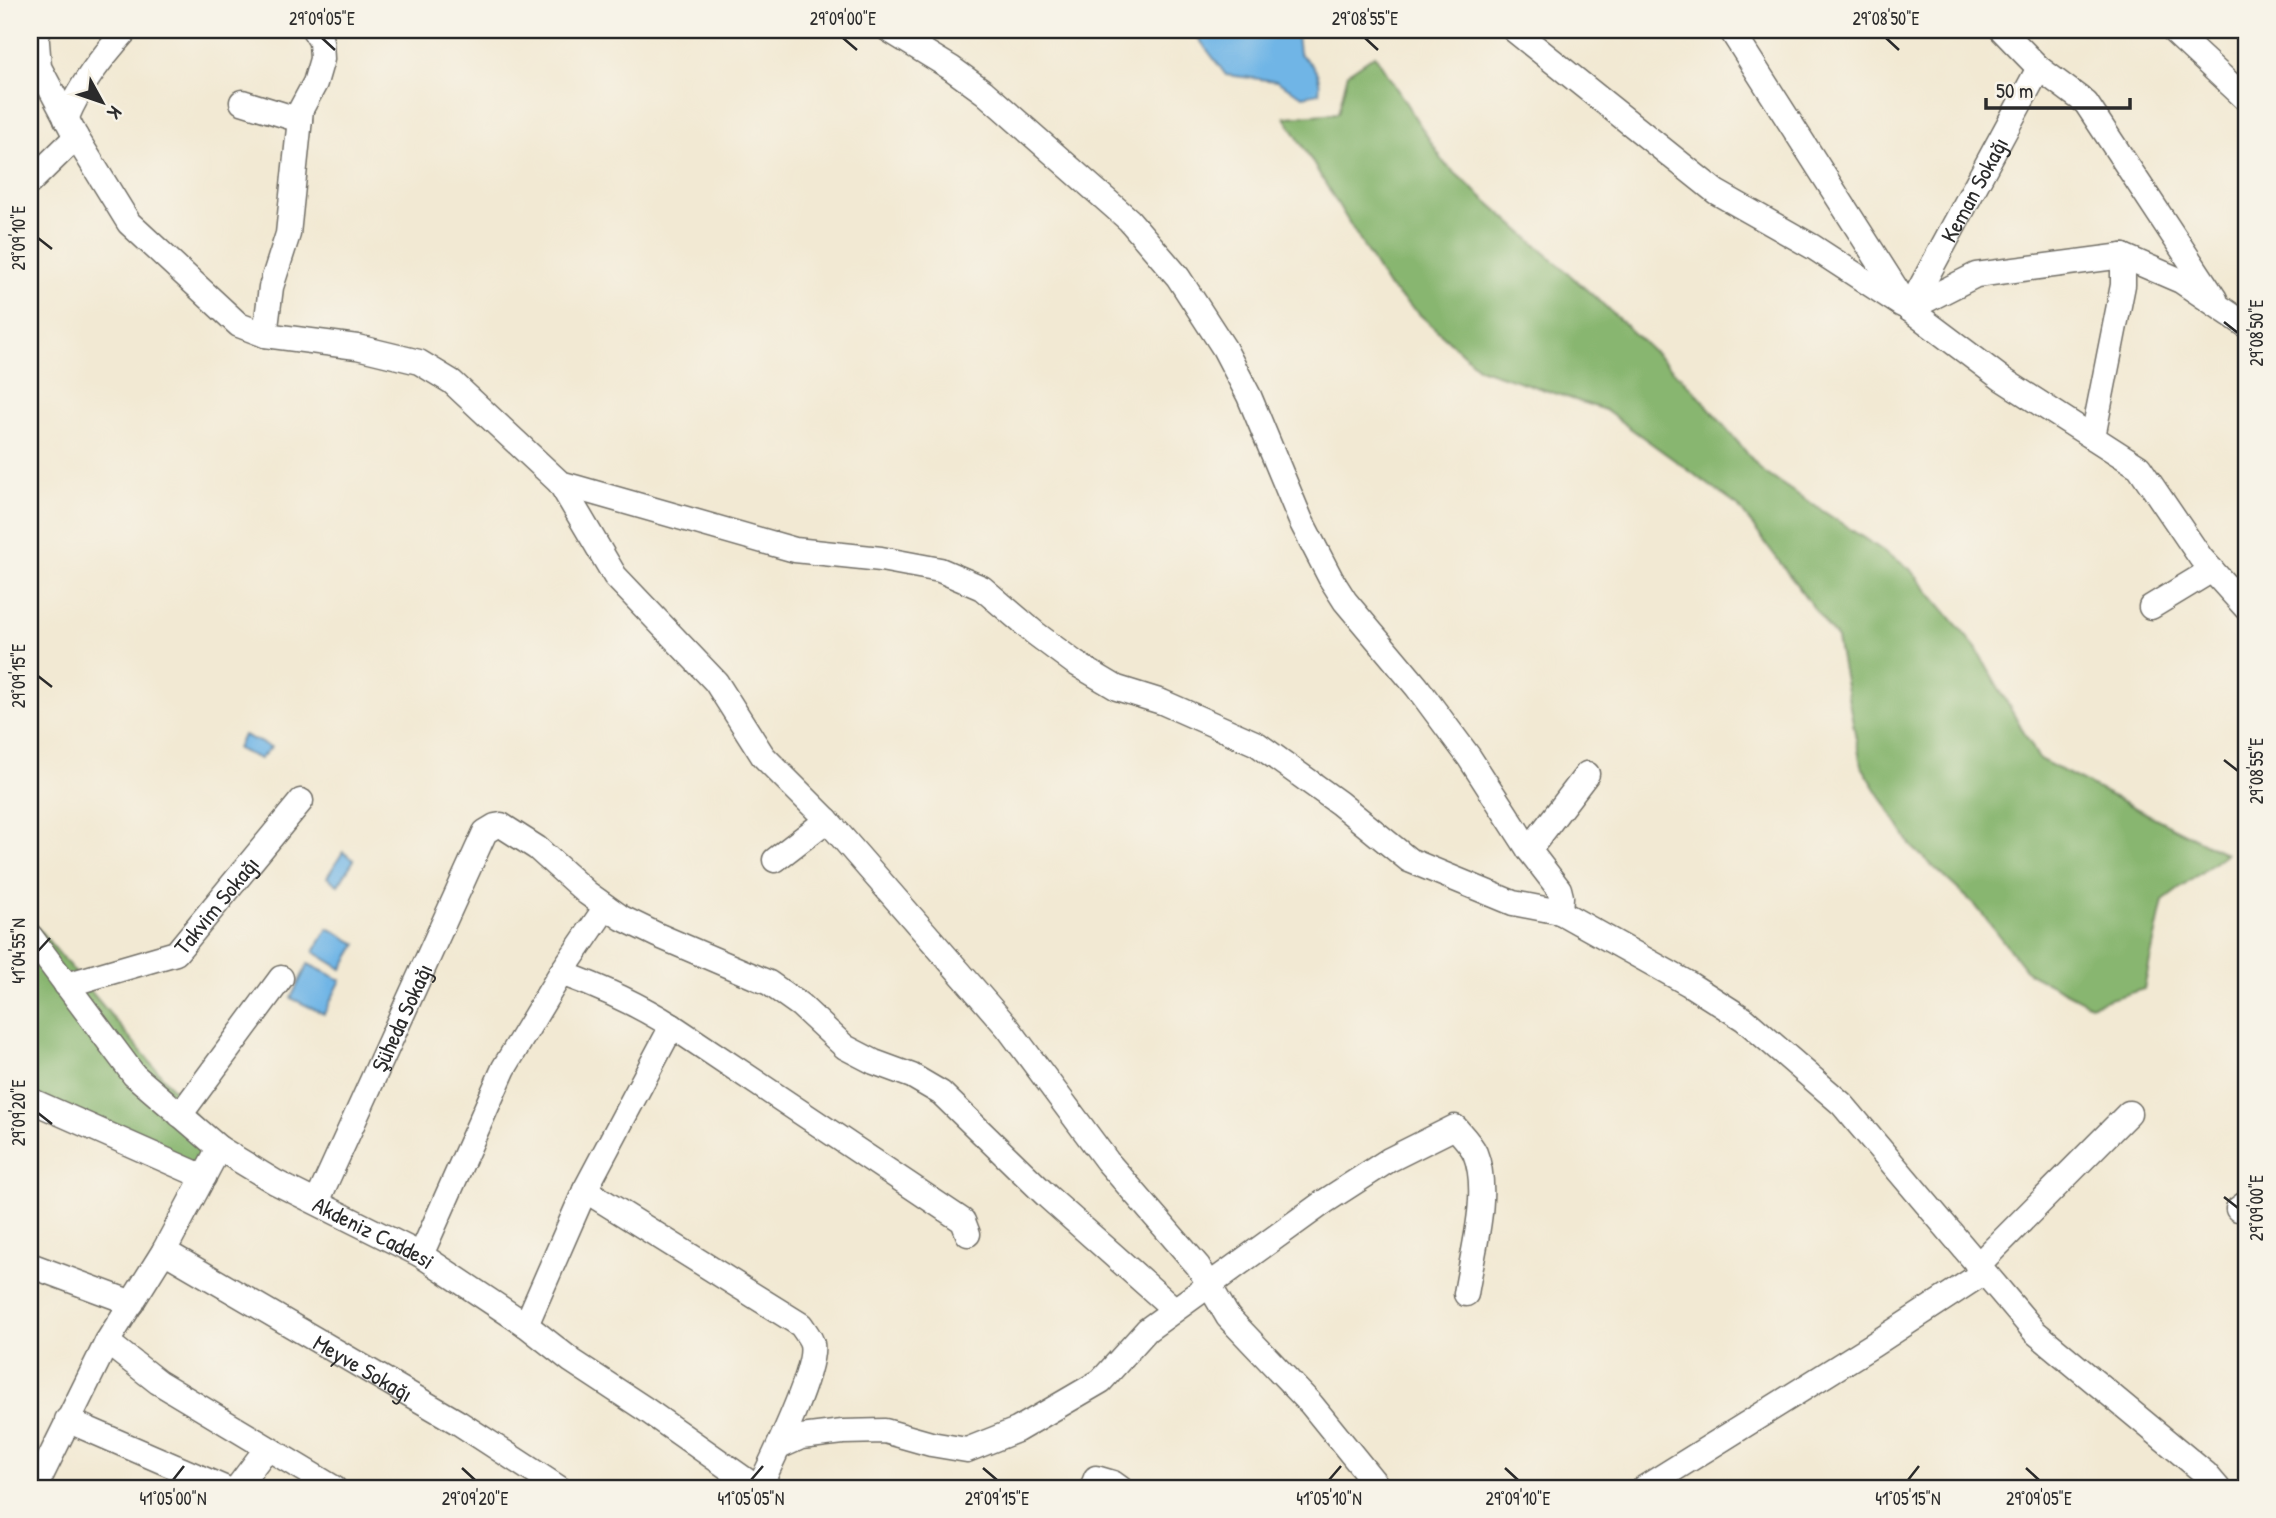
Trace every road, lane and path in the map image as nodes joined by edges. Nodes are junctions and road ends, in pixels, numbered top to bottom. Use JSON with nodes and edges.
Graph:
{"nodes":[{"id":1,"x":36,"y":30,"type":"edge"},
{"id":2,"x":125,"y":30,"type":"edge"},
{"id":3,"x":314,"y":30,"type":"edge"},
{"id":4,"x":889,"y":30,"type":"edge"},
{"id":5,"x":1514,"y":30,"type":"edge"},
{"id":6,"x":1731,"y":30,"type":"edge"},
{"id":7,"x":2002,"y":30,"type":"edge"},
{"id":8,"x":2172,"y":30,"type":"edge"},
{"id":9,"x":921,"y":36,"type":"edge"},
{"id":10,"x":2039,"y":68,"type":"junction"},
{"id":11,"x":2246,"y":99,"type":"edge"},
{"id":12,"x":242,"y":102,"type":"dead end"},
{"id":13,"x":300,"y":120,"type":"junction"},
{"id":14,"x":71,"y":128,"type":"junction"},
{"id":15,"x":30,"y":182,"type":"edge"},
{"id":16,"x":2123,"y":256,"type":"junction"},
{"id":17,"x":2220,"y":307,"type":"junction"},
{"id":18,"x":1909,"y":309,"type":"junction"},
{"id":19,"x":2246,"y":324,"type":"edge"},
{"id":20,"x":265,"y":335,"type":"junction"},
{"id":21,"x":2093,"y":437,"type":"junction"},
{"id":22,"x":560,"y":483,"type":"junction"},
{"id":23,"x":2212,"y":570,"type":"junction"},
{"id":24,"x":2151,"y":607,"type":"dead end"},
{"id":25,"x":2246,"y":608,"type":"edge"},
{"id":26,"x":1587,"y":774,"type":"dead end"},
{"id":27,"x":302,"y":800,"type":"dead end"},
{"id":28,"x":827,"y":820,"type":"junction"},
{"id":29,"x":1529,"y":850,"type":"junction"},
{"id":30,"x":775,"y":860,"type":"dead end"},
{"id":31,"x":606,"y":907,"type":"junction"},
{"id":32,"x":1560,"y":912,"type":"junction"},
{"id":33,"x":30,"y":936,"type":"edge"},
{"id":34,"x":561,"y":973,"type":"junction"},
{"id":35,"x":281,"y":978,"type":"dead end"},
{"id":36,"x":66,"y":985,"type":"junction"},
{"id":37,"x":671,"y":1026,"type":"junction"},
{"id":38,"x":30,"y":1100,"type":"edge"},
{"id":39,"x":2129,"y":1114,"type":"dead end"},
{"id":40,"x":180,"y":1115,"type":"junction"},
{"id":41,"x":219,"y":1148,"type":"junction"},
{"id":42,"x":204,"y":1177,"type":"junction"},
{"id":43,"x":585,"y":1190,"type":"junction"},
{"id":44,"x":317,"y":1202,"type":"junction"},
{"id":45,"x":968,"y":1234,"type":"dead end"},
{"id":46,"x":164,"y":1251,"type":"junction"},
{"id":47,"x":421,"y":1255,"type":"junction"},
{"id":48,"x":30,"y":1265,"type":"edge"},
{"id":49,"x":1980,"y":1269,"type":"junction"},
{"id":50,"x":1208,"y":1284,"type":"junction"},
{"id":51,"x":1465,"y":1294,"type":"dead end"},
{"id":52,"x":132,"y":1303,"type":"junction"},
{"id":53,"x":1174,"y":1309,"type":"junction"},
{"id":54,"x":526,"y":1325,"type":"junction"},
{"id":55,"x":107,"y":1342,"type":"junction"},
{"id":56,"x":67,"y":1420,"type":"junction"},
{"id":57,"x":779,"y":1447,"type":"junction"},
{"id":58,"x":267,"y":1448,"type":"junction"},
{"id":59,"x":723,"y":1478,"type":"edge"},
{"id":60,"x":35,"y":1488,"type":"edge"},
{"id":61,"x":224,"y":1488,"type":"edge"},
{"id":62,"x":237,"y":1488,"type":"edge"},
{"id":63,"x":334,"y":1488,"type":"edge"},
{"id":64,"x":559,"y":1488,"type":"edge"},
{"id":65,"x":758,"y":1488,"type":"edge"},
{"id":66,"x":1091,"y":1488,"type":"edge"},
{"id":67,"x":1120,"y":1488,"type":"edge"},
{"id":68,"x":1379,"y":1488,"type":"edge"},
{"id":69,"x":1644,"y":1488,"type":"edge"},
{"id":70,"x":2218,"y":1488,"type":"edge"}],
"edges":[{"from":1,"to":14,"type":"street"},
{"from":2,"to":14,"type":"street"},
{"from":3,"to":13,"type":"street"},
{"from":4,"to":9,"type":"street"},
{"from":5,"to":18,"type":"street"},
{"from":6,"to":18,"type":"street"},
{"from":7,"to":10,"type":"street"},
{"from":8,"to":11,"type":"street"},
{"from":9,"to":29,"type":"street"},
{"from":10,"to":17,"type":"street"},
{"from":10,"to":18,"type":"street","name":"Keman Sokağı"},
{"from":12,"to":13,"type":"street"},
{"from":13,"to":20,"type":"street"},
{"from":14,"to":15,"type":"street"},
{"from":14,"to":20,"type":"street"},
{"from":16,"to":17,"type":"street"},
{"from":16,"to":18,"type":"street"},
{"from":16,"to":21,"type":"street"},
{"from":17,"to":19,"type":"street"},
{"from":18,"to":21,"type":"street"},
{"from":20,"to":22,"type":"street"},
{"from":21,"to":23,"type":"street"},
{"from":22,"to":28,"type":"street"},
{"from":22,"to":32,"type":"street"},
{"from":23,"to":24,"type":"street"},
{"from":23,"to":25,"type":"street"},
{"from":26,"to":29,"type":"street"},
{"from":27,"to":36,"type":"street","name":"Takvim Sokağı"},
{"from":28,"to":30,"type":"street"},
{"from":28,"to":50,"type":"street"},
{"from":29,"to":32,"type":"street"},
{"from":31,"to":34,"type":"street"},
{"from":31,"to":44,"type":"street","name":"Şüheda Sokağı"},
{"from":31,"to":53,"type":"street"},
{"from":32,"to":49,"type":"street"},
{"from":33,"to":36,"type":"street","name":"Akdeniz Caddesi"},
{"from":34,"to":37,"type":"street"},
{"from":34,"to":47,"type":"street"},
{"from":35,"to":40,"type":"street"},
{"from":36,"to":40,"type":"street","name":"Akdeniz Caddesi"},
{"from":37,"to":43,"type":"street"},
{"from":37,"to":45,"type":"street"},
{"from":38,"to":42,"type":"street"},
{"from":39,"to":49,"type":"street"},
{"from":40,"to":41,"type":"street","name":"Akdeniz Caddesi"},
{"from":41,"to":42,"type":"street"},
{"from":41,"to":44,"type":"street","name":"Akdeniz Caddesi"},
{"from":42,"to":46,"type":"street"},
{"from":43,"to":54,"type":"street"},
{"from":43,"to":57,"type":"street"},
{"from":44,"to":47,"type":"street","name":"Akdeniz Caddesi"},
{"from":46,"to":52,"type":"street"},
{"from":46,"to":64,"type":"street","name":"Meyve Sokağı"},
{"from":47,"to":54,"type":"street","name":"Akdeniz Caddesi"},
{"from":48,"to":52,"type":"street"},
{"from":49,"to":69,"type":"street"},
{"from":49,"to":70,"type":"street"},
{"from":50,"to":51,"type":"street"},
{"from":50,"to":53,"type":"street"},
{"from":50,"to":68,"type":"street"},
{"from":52,"to":55,"type":"street"},
{"from":53,"to":57,"type":"street"},
{"from":54,"to":59,"type":"street","name":"Akdeniz Caddesi"},
{"from":55,"to":56,"type":"street"},
{"from":55,"to":58,"type":"street"},
{"from":56,"to":60,"type":"street"},
{"from":56,"to":61,"type":"street"},
{"from":57,"to":65,"type":"street"},
{"from":58,"to":62,"type":"street"},
{"from":58,"to":63,"type":"street"},
{"from":59,"to":65,"type":"street","name":"Akdeniz Caddesi"},
{"from":66,"to":67,"type":"street"}]}
